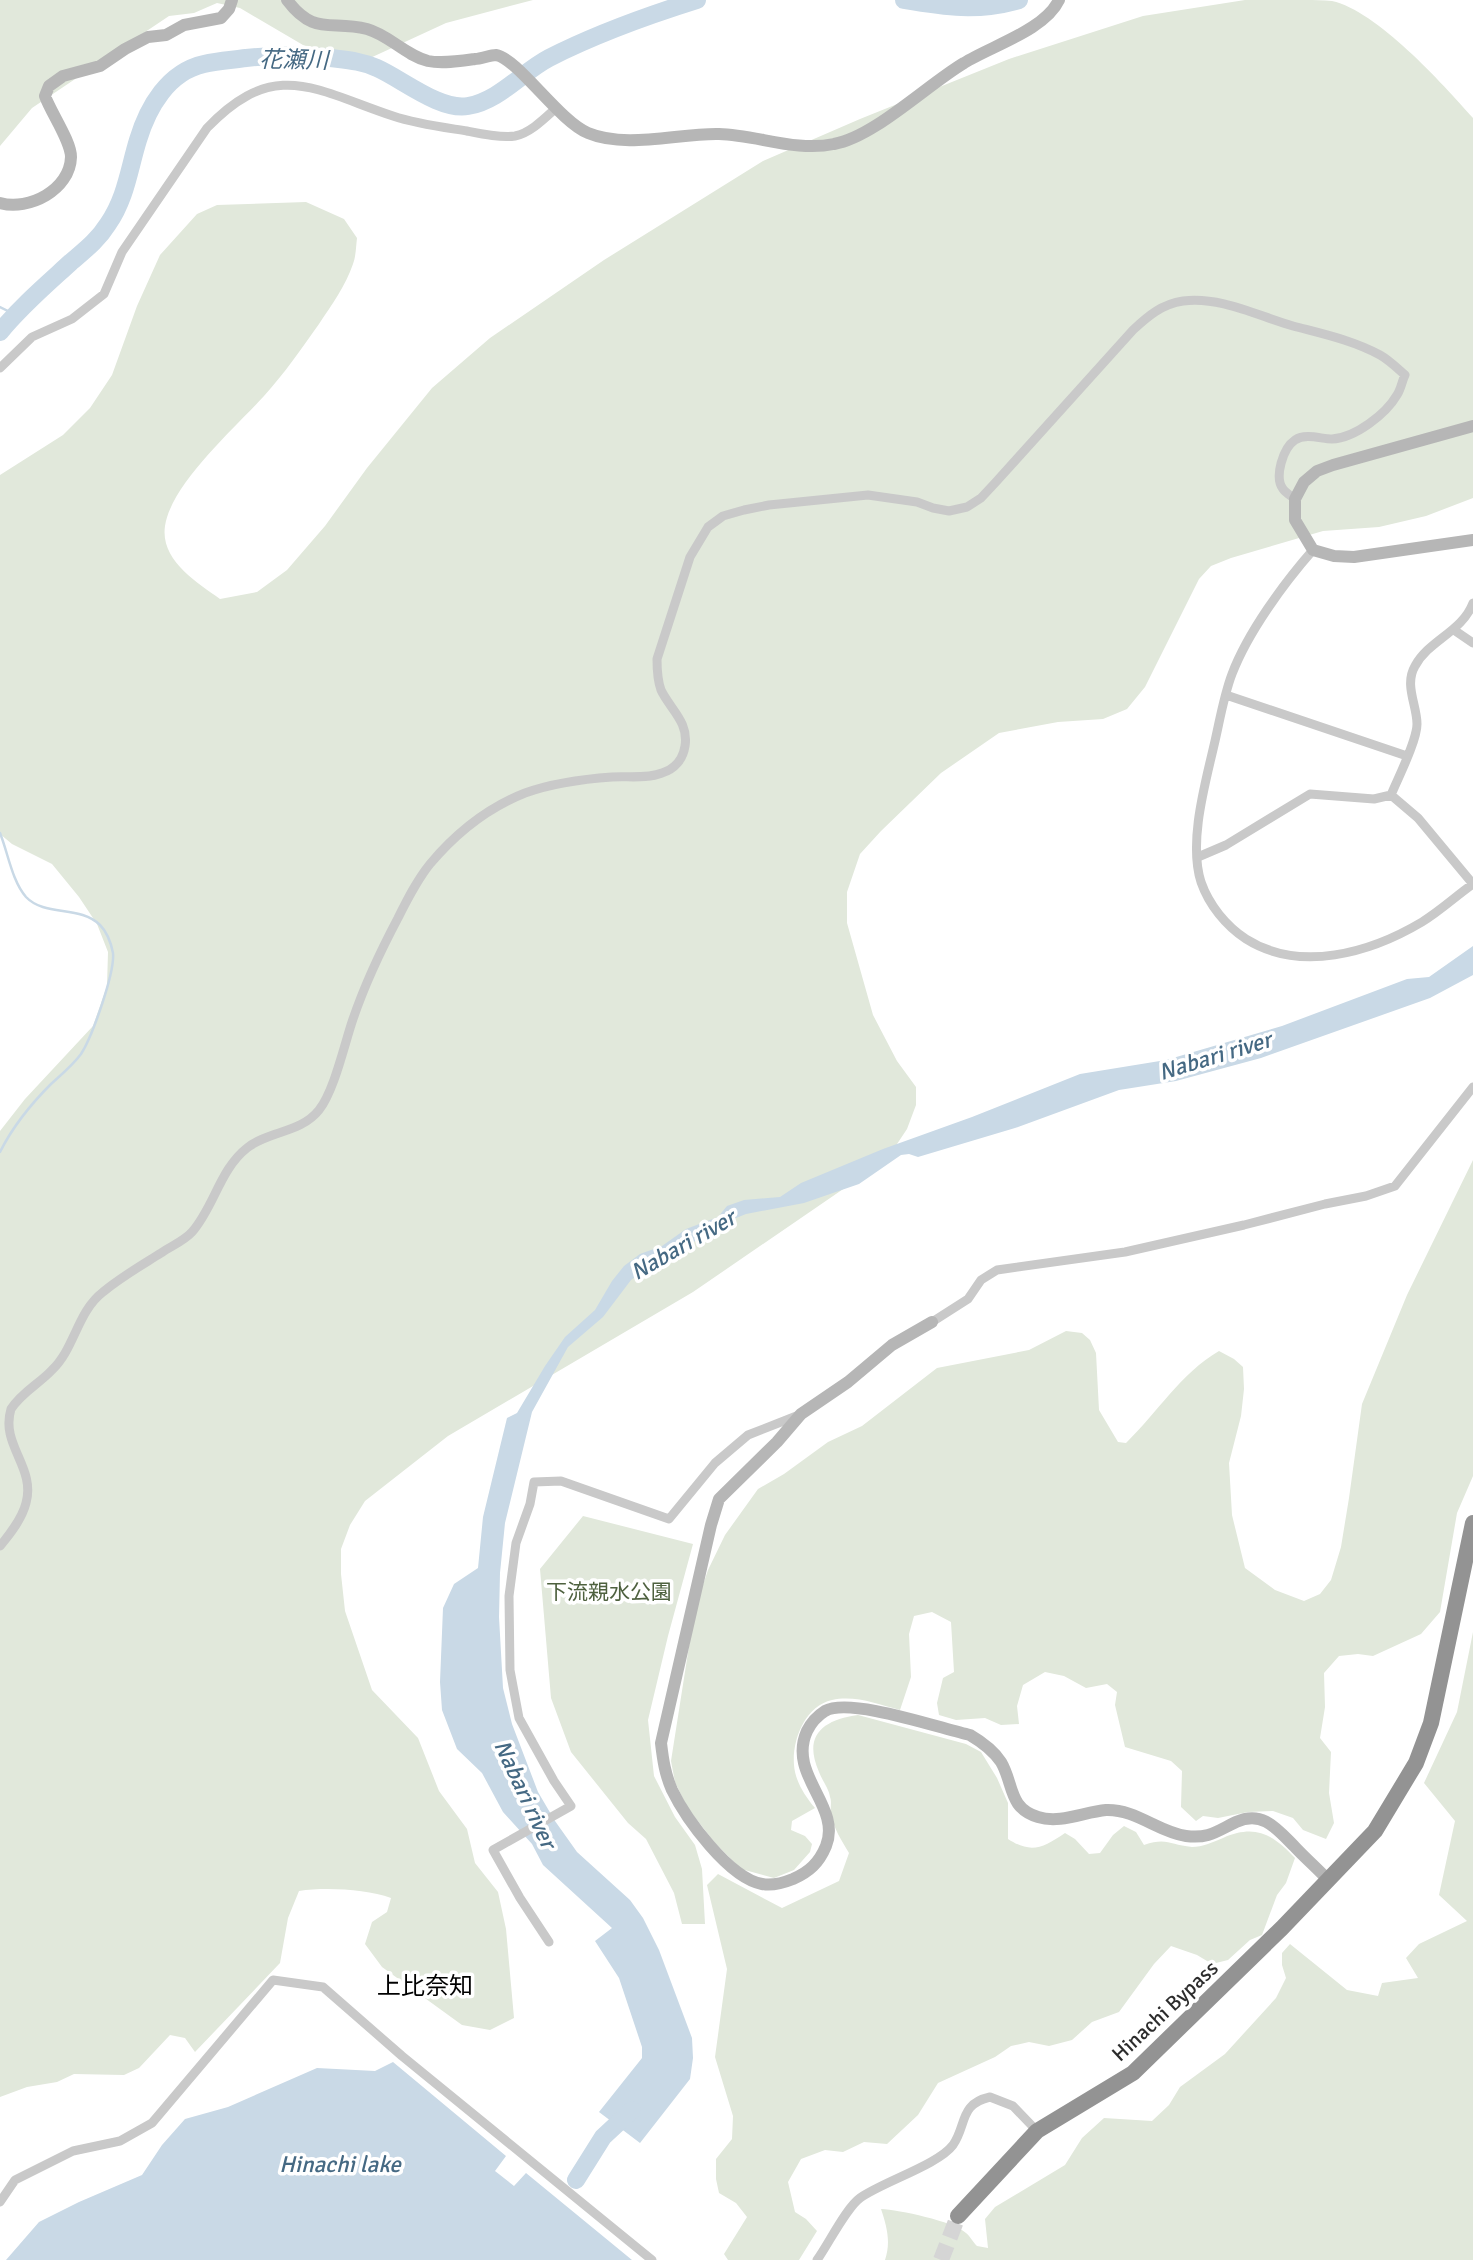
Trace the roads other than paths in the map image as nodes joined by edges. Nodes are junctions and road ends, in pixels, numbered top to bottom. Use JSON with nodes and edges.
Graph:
{"nodes":[{"id":1,"x":232,"y":0,"type":"edge"},
{"id":2,"x":287,"y":0,"type":"edge"},
{"id":3,"x":1059,"y":0,"type":"edge"},
{"id":4,"x":555,"y":110,"type":"junction"},
{"id":5,"x":0,"y":203,"type":"edge"},
{"id":6,"x":0,"y":368,"type":"edge"},
{"id":7,"x":1473,"y":426,"type":"edge"},
{"id":8,"x":1296,"y":499,"type":"junction"},
{"id":9,"x":1473,"y":540,"type":"edge"},
{"id":10,"x":1313,"y":550,"type":"junction"},
{"id":11,"x":1473,"y":603,"type":"edge"},
{"id":12,"x":1454,"y":630,"type":"junction"},
{"id":13,"x":1473,"y":643,"type":"edge"},
{"id":14,"x":1226,"y":695,"type":"junction"},
{"id":15,"x":1407,"y":756,"type":"junction"},
{"id":16,"x":1391,"y":795,"type":"junction"},
{"id":17,"x":1198,"y":857,"type":"junction"},
{"id":18,"x":1473,"y":1087,"type":"edge"},
{"id":19,"x":932,"y":1321,"type":"joint"},
{"id":20,"x":801,"y":1415,"type":"junction"},
{"id":21,"x":1473,"y":1523,"type":"edge"},
{"id":22,"x":0,"y":1546,"type":"edge"},
{"id":23,"x":1328,"y":1880,"type":"junction"},
{"id":24,"x":549,"y":1942,"type":"dead end"},
{"id":25,"x":1037,"y":2131,"type":"junction"},
{"id":26,"x":0,"y":2202,"type":"edge"},
{"id":27,"x":958,"y":2216,"type":"tunnel mouth"},
{"id":28,"x":652,"y":2260,"type":"edge"},
{"id":29,"x":817,"y":2260,"type":"edge"}],
"edges":[{"from":1,"to":5,"type":"street"},
{"from":2,"to":4,"type":"street"},
{"from":3,"to":4,"type":"street"},
{"from":4,"to":6,"type":"street"},
{"from":7,"to":8,"type":"street"},
{"from":8,"to":10,"type":"street"},
{"from":8,"to":22,"type":"street"},
{"from":9,"to":10,"type":"street"},
{"from":10,"to":14,"type":"street"},
{"from":11,"to":12,"type":"street"},
{"from":12,"to":13,"type":"street"},
{"from":12,"to":15,"type":"street"},
{"from":14,"to":15,"type":"street"},
{"from":14,"to":17,"type":"street"},
{"from":15,"to":16,"type":"street"},
{"from":16,"to":17,"type":"street"},
{"from":16,"to":17,"type":"street"},
{"from":18,"to":19,"type":"street"},
{"from":19,"to":20,"type":"street"},
{"from":20,"to":23,"type":"street"},
{"from":20,"to":24,"type":"street"},
{"from":21,"to":23,"type":"highway","name":"Hinachi Bypass"},
{"from":23,"to":25,"type":"highway","name":"Hinachi Bypass"},
{"from":25,"to":27,"type":"highway","name":"Hinachi Bypass"},
{"from":25,"to":29,"type":"street"},
{"from":26,"to":28,"type":"street"}]}
